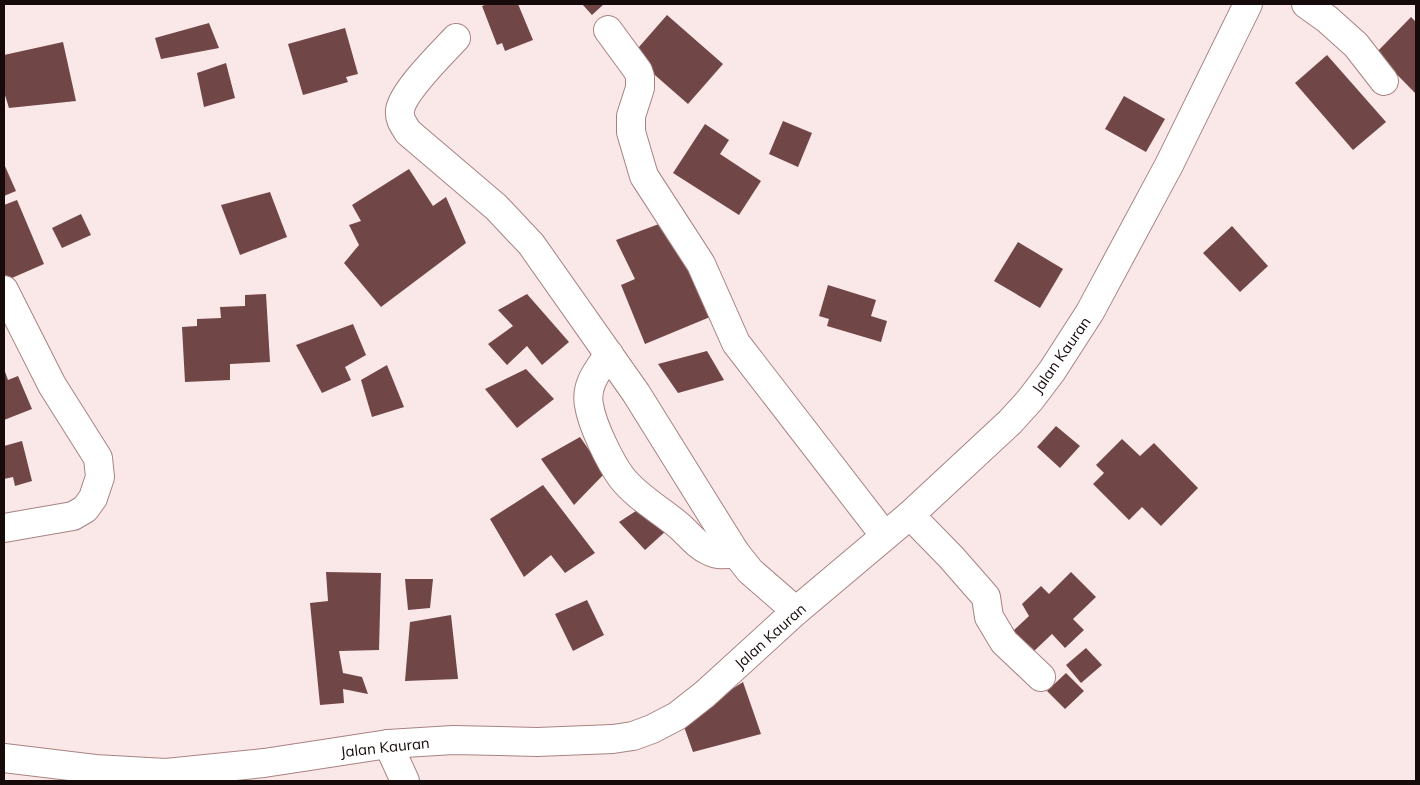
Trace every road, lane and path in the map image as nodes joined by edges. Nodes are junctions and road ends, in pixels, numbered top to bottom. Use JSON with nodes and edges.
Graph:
{"nodes":[{"id":1,"x":1248,"y":4,"type":"edge"},
{"id":2,"x":1306,"y":4,"type":"edge"},
{"id":3,"x":608,"y":30,"type":"dead end"},
{"id":4,"x":456,"y":38,"type":"dead end"},
{"id":5,"x":1384,"y":81,"type":"dead end"},
{"id":6,"x":4,"y":290,"type":"edge"},
{"id":7,"x":609,"y":354,"type":"junction"},
{"id":8,"x":910,"y":515,"type":"junction"},
{"id":9,"x":4,"y":528,"type":"edge"},
{"id":10,"x":886,"y":536,"type":"junction"},
{"id":11,"x":735,"y":552,"type":"junction"},
{"id":12,"x":796,"y":611,"type":"junction"},
{"id":13,"x":1041,"y":676,"type":"dead end"},
{"id":14,"x":388,"y":744,"type":"junction"},
{"id":15,"x":4,"y":758,"type":"edge"},
{"id":16,"x":405,"y":781,"type":"edge"}],
"edges":[{"from":1,"to":8,"type":"street","name":"Jalan Kauran"},
{"from":2,"to":5,"type":"street"},
{"from":3,"to":10,"type":"street"},
{"from":4,"to":7,"type":"street"},
{"from":6,"to":9,"type":"street"},
{"from":7,"to":11,"type":"street"},
{"from":7,"to":11,"type":"street"},
{"from":8,"to":10,"type":"street","name":"Jalan Kauran"},
{"from":8,"to":13,"type":"street"},
{"from":10,"to":12,"type":"street","name":"Jalan Kauran"},
{"from":11,"to":12,"type":"street"},
{"from":12,"to":14,"type":"street","name":"Jalan Kauran"},
{"from":14,"to":15,"type":"street","name":"Jalan Kauran"},
{"from":14,"to":16,"type":"street"}]}
